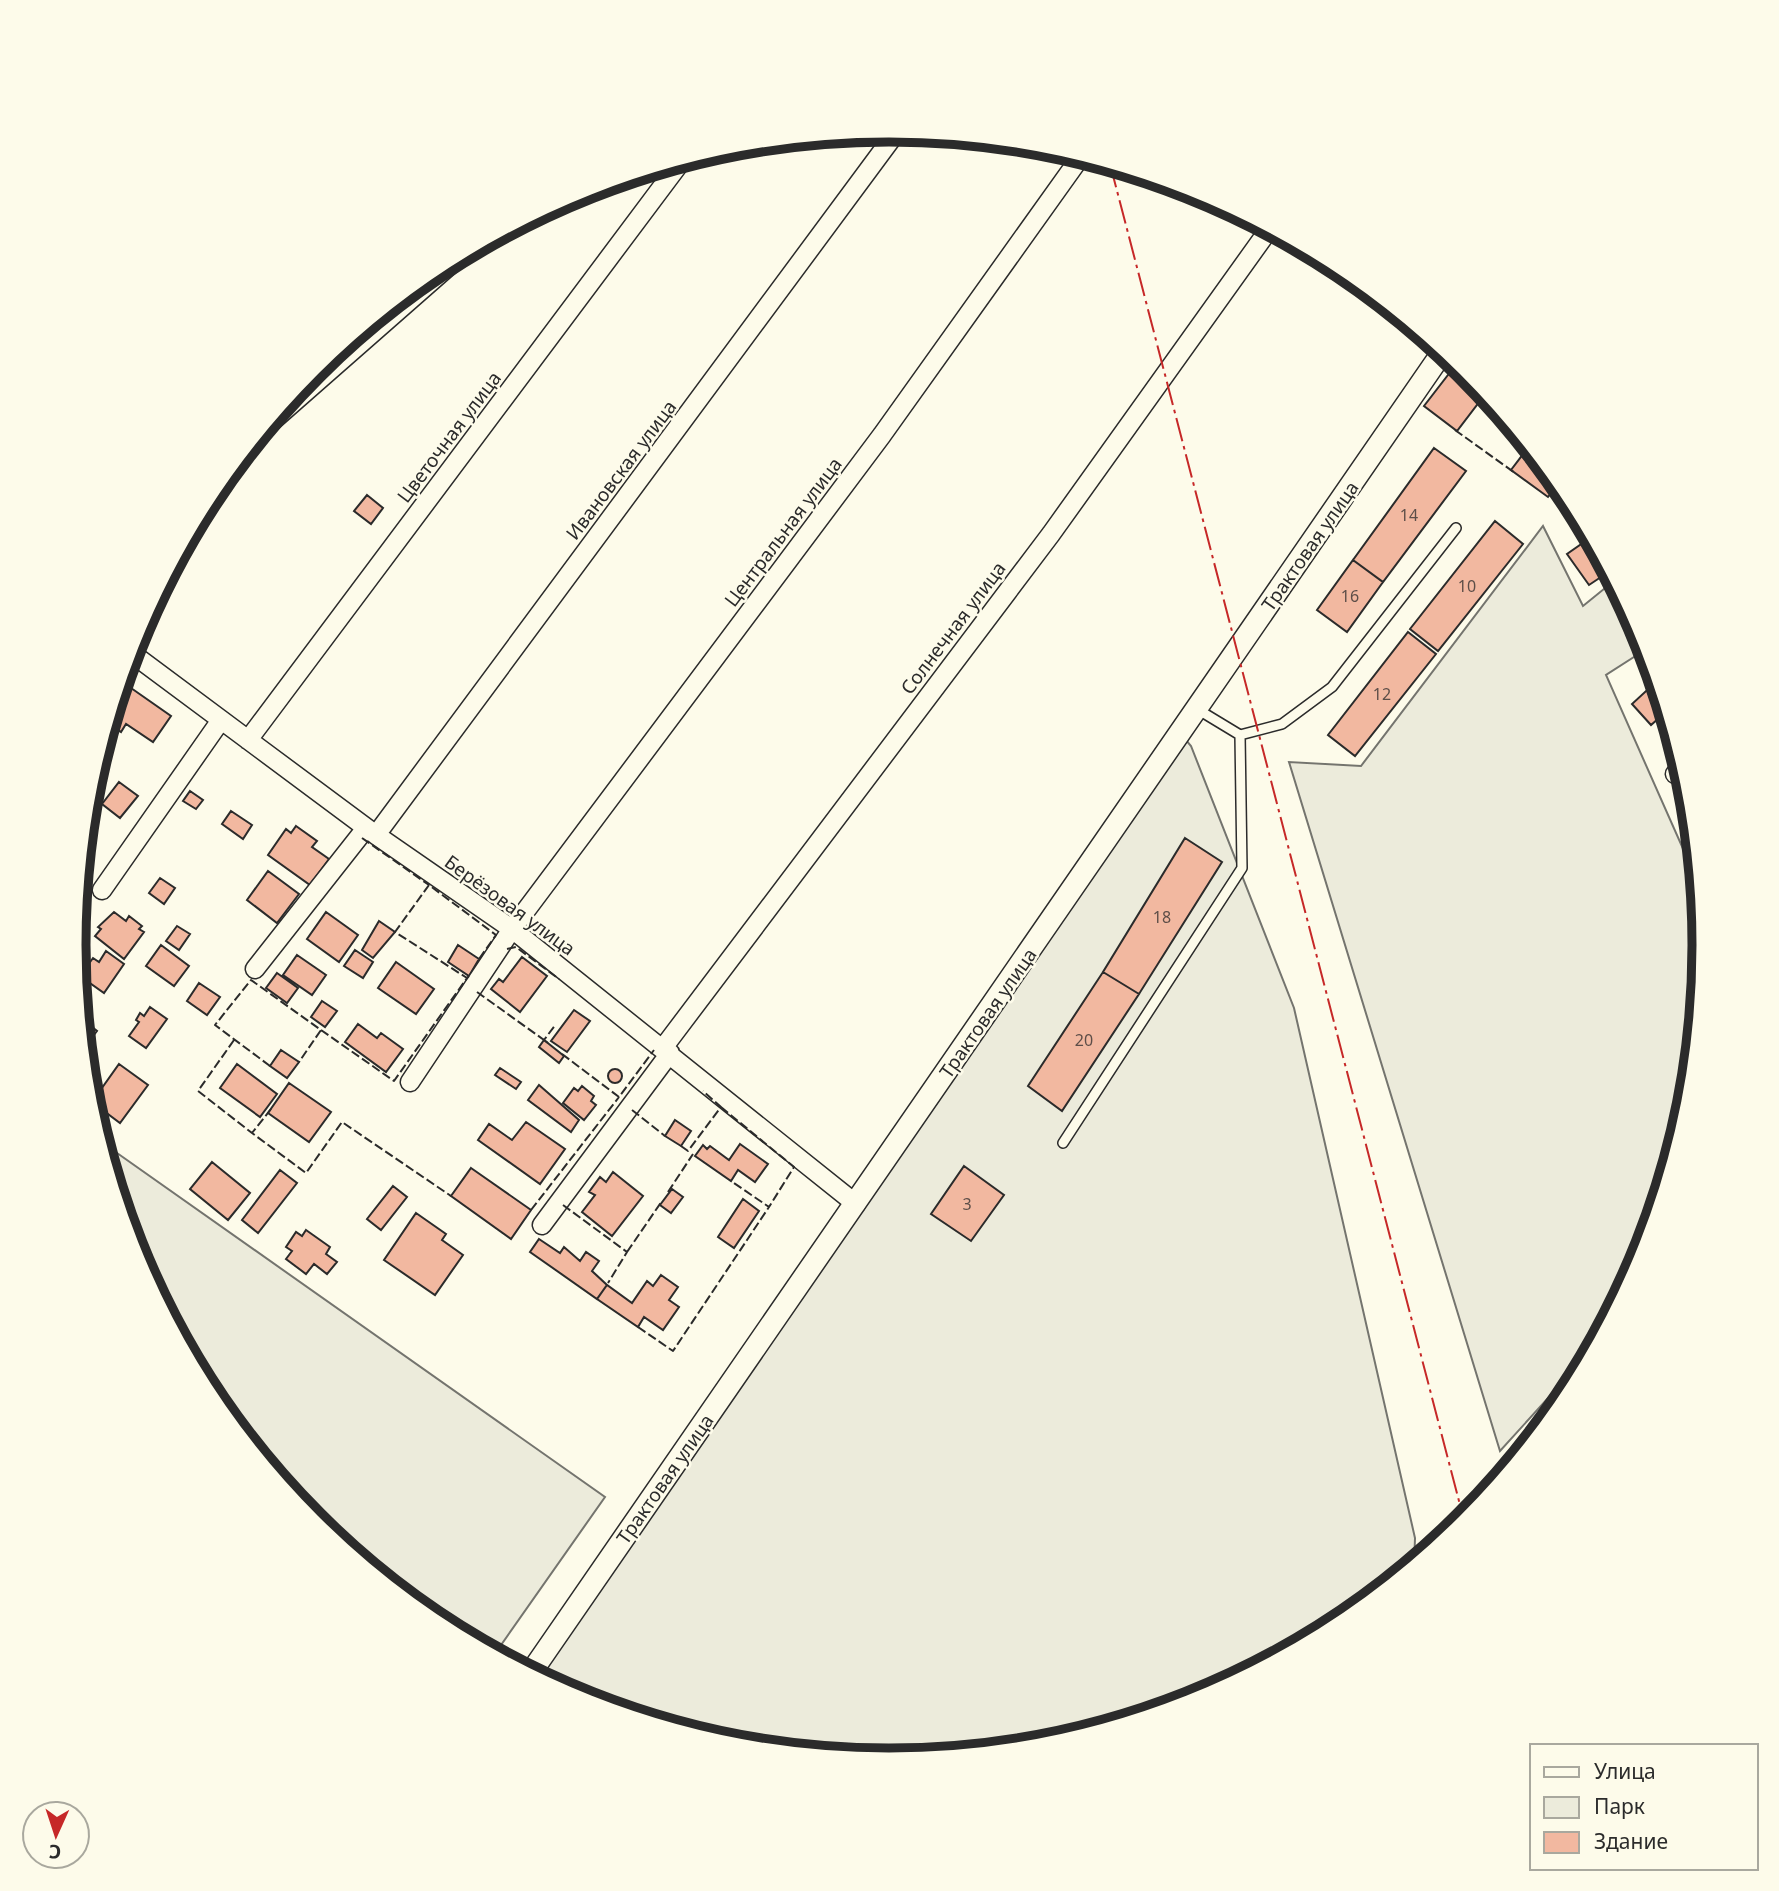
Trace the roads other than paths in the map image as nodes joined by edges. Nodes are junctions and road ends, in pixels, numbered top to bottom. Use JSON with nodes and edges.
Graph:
{"nodes":[{"id":1,"x":889,"y":142,"type":"edge"},
{"id":2,"x":1077,"y":164,"type":"edge"},
{"id":3,"x":674,"y":171,"type":"edge"},
{"id":4,"x":1265,"y":235,"type":"edge"},
{"id":5,"x":405,"y":304,"type":"edge"},
{"id":6,"x":1438,"y":359,"type":"edge"},
{"id":7,"x":315,"y":383,"type":"edge"},
{"id":8,"x":1456,"y":528,"type":"dead end"},
{"id":9,"x":139,"y":659,"type":"edge"},
{"id":10,"x":1197,"y":709,"type":"junction"},
{"id":11,"x":221,"y":720,"type":"junction"},
{"id":12,"x":1240,"y":736,"type":"junction"},
{"id":13,"x":248,"y":740,"type":"junction"},
{"id":14,"x":371,"y":832,"type":"junction"},
{"id":15,"x":102,"y":890,"type":"dead end"},
{"id":16,"x":512,"y":929,"type":"junction"},
{"id":17,"x":255,"y":969,"type":"dead end"},
{"id":18,"x":666,"y":1051,"type":"junction"},
{"id":19,"x":410,"y":1082,"type":"dead end"},
{"id":20,"x":1063,"y":1143,"type":"dead end"},
{"id":21,"x":856,"y":1204,"type":"junction"},
{"id":22,"x":542,"y":1225,"type":"dead end"},
{"id":23,"x":535,"y":1667,"type":"edge"}],
"edges":[{"from":1,"to":14,"type":"street","name":"Ивановская улица"},
{"from":2,"to":16,"type":"street","name":"Центральная улица"},
{"from":3,"to":13,"type":"street","name":"Цветочная улица"},
{"from":4,"to":18,"type":"street","name":"Солнечная улица"},
{"from":5,"to":7,"type":"street"},
{"from":6,"to":10,"type":"street","name":"Трактовая улица"},
{"from":8,"to":12,"type":"lane"},
{"from":9,"to":11,"type":"street","name":"Берёзовая улица"},
{"from":10,"to":12,"type":"lane"},
{"from":10,"to":21,"type":"street","name":"Трактовая улица"},
{"from":11,"to":13,"type":"street","name":"Берёзовая улица"},
{"from":11,"to":15,"type":"street"},
{"from":12,"to":20,"type":"lane"},
{"from":13,"to":14,"type":"street","name":"Берёзовая улица"},
{"from":14,"to":16,"type":"street","name":"Берёзовая улица"},
{"from":14,"to":17,"type":"street","name":"Ивановская улица"},
{"from":16,"to":18,"type":"street","name":"Берёзовая улица"},
{"from":16,"to":19,"type":"street","name":"Центральная улица"},
{"from":18,"to":21,"type":"street","name":"Берёзовая улица"},
{"from":18,"to":22,"type":"street","name":"Солнечная улица"},
{"from":21,"to":23,"type":"street","name":"Трактовая улица"}]}
